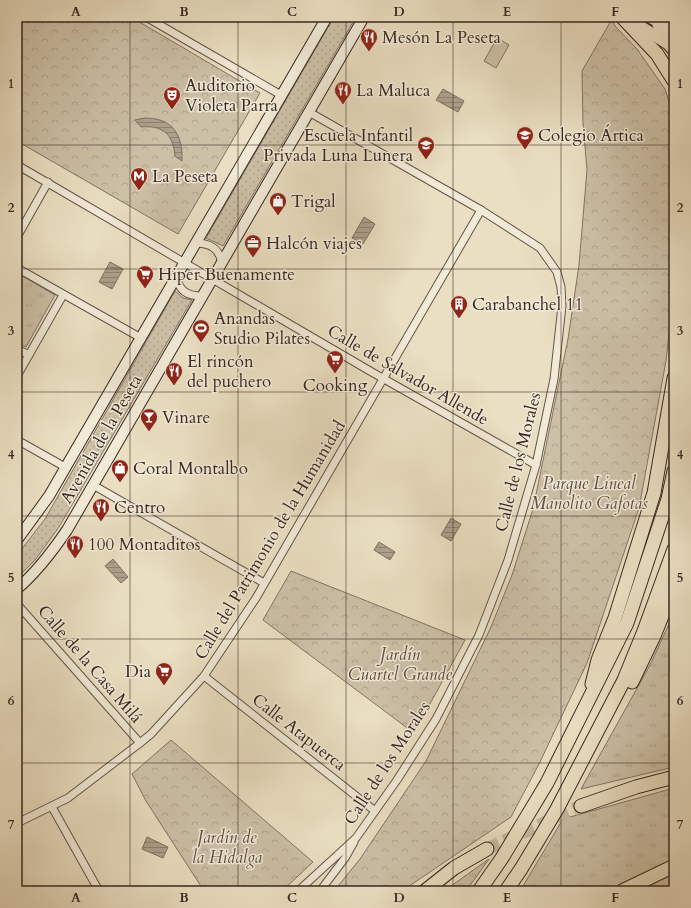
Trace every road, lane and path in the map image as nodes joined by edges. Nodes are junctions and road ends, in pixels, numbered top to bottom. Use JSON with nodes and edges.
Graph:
{"nodes":[{"id":1,"x":146,"y":17,"type":"edge"},
{"id":2,"x":364,"y":17,"type":"edge"},
{"id":3,"x":622,"y":17,"type":"edge"},
{"id":4,"x":626,"y":17,"type":"edge"},
{"id":5,"x":646,"y":17,"type":"edge"},
{"id":6,"x":651,"y":17,"type":"edge"},
{"id":7,"x":324,"y":18,"type":"edge"},
{"id":8,"x":674,"y":28,"type":"edge"},
{"id":9,"x":674,"y":36,"type":"edge"},
{"id":10,"x":674,"y":51,"type":"edge"},
{"id":11,"x":674,"y":81,"type":"edge"},
{"id":12,"x":281,"y":95,"type":"junction"},
{"id":13,"x":309,"y":112,"type":"junction"},
{"id":14,"x":17,"y":165,"type":"edge"},
{"id":15,"x":48,"y":182,"type":"junction"},
{"id":16,"x":481,"y":210,"type":"junction"},
{"id":17,"x":17,"y":238,"type":"edge"},
{"id":18,"x":195,"y":243,"type":"junction"},
{"id":19,"x":184,"y":261,"type":"junction"},
{"id":20,"x":222,"y":262,"type":"junction"},
{"id":21,"x":17,"y":268,"type":"edge"},
{"id":22,"x":176,"y":276,"type":"junction"},
{"id":23,"x":213,"y":278,"type":"junction"},
{"id":24,"x":63,"y":295,"type":"junction"},
{"id":25,"x":202,"y":296,"type":"junction"},
{"id":26,"x":141,"y":338,"type":"junction"},
{"id":27,"x":17,"y":348,"type":"edge"},
{"id":28,"x":29,"y":355,"type":"junction"},
{"id":29,"x":17,"y":376,"type":"edge"},
{"id":30,"x":674,"y":378,"type":"edge"},
{"id":31,"x":384,"y":379,"type":"junction"},
{"id":32,"x":17,"y":440,"type":"edge"},
{"id":33,"x":536,"y":465,"type":"junction"},
{"id":34,"x":65,"y":467,"type":"junction"},
{"id":35,"x":674,"y":471,"type":"edge"},
{"id":36,"x":93,"y":485,"type":"junction"},
{"id":37,"x":18,"y":536,"type":"edge"},
{"id":38,"x":674,"y":549,"type":"edge"},
{"id":39,"x":264,"y":583,"type":"junction"},
{"id":40,"x":674,"y":586,"type":"edge"},
{"id":41,"x":17,"y":589,"type":"edge"},
{"id":42,"x":17,"y":604,"type":"edge"},
{"id":43,"x":204,"y":676,"type":"junction"},
{"id":44,"x":583,"y":714,"type":"junction"},
{"id":45,"x":140,"y":743,"type":"junction"},
{"id":46,"x":674,"y":777,"type":"edge"},
{"id":47,"x":581,"y":806,"type":"tunnel mouth"},
{"id":48,"x":52,"y":807,"type":"junction"},
{"id":49,"x":557,"y":809,"type":"junction"},
{"id":50,"x":375,"y":811,"type":"junction"},
{"id":51,"x":17,"y":823,"type":"edge"},
{"id":52,"x":356,"y":838,"type":"junction"},
{"id":53,"x":487,"y":849,"type":"tunnel mouth"},
{"id":54,"x":674,"y":866,"type":"edge"},
{"id":55,"x":674,"y":874,"type":"edge"},
{"id":56,"x":99,"y":891,"type":"edge"},
{"id":57,"x":298,"y":891,"type":"edge"},
{"id":58,"x":320,"y":891,"type":"edge"},
{"id":59,"x":425,"y":891,"type":"edge"},
{"id":60,"x":479,"y":891,"type":"edge"},
{"id":61,"x":506,"y":891,"type":"edge"},
{"id":62,"x":623,"y":891,"type":"edge"}],
"edges":[{"from":1,"to":12,"type":"street"},
{"from":2,"to":13,"type":"street","name":"Avenida de la Peseta"},
{"from":3,"to":11,"type":"highway"},
{"from":4,"to":10,"type":"main road"},
{"from":5,"to":9,"type":"main road"},
{"from":6,"to":8,"type":"highway"},
{"from":7,"to":12,"type":"street","name":"Avenida de la Peseta"},
{"from":12,"to":18,"type":"street","name":"Avenida de la Peseta"},
{"from":13,"to":16,"type":"street","name":"Calle de los Morales"},
{"from":13,"to":20,"type":"street","name":"Avenida de la Peseta"},
{"from":14,"to":15,"type":"street","name":"Calle de Salvador Allende"},
{"from":15,"to":17,"type":"street"},
{"from":15,"to":19,"type":"street","name":"Calle de Salvador Allende"},
{"from":16,"to":31,"type":"street","name":"Calle del Patrimonio de la Humanidad"},
{"from":16,"to":33,"type":"street","name":"Calle de los Morales"},
{"from":18,"to":19,"type":"street","name":"Avenida de la Peseta"},
{"from":18,"to":20,"type":"street"},
{"from":19,"to":22,"type":"street","name":"Avenida de la Peseta"},
{"from":19,"to":23,"type":"street","name":"Calle de Salvador Allende"},
{"from":20,"to":23,"type":"street","name":"Avenida de la Peseta"},
{"from":21,"to":24,"type":"street"},
{"from":22,"to":25,"type":"street"},
{"from":22,"to":26,"type":"street","name":"Avenida de la Peseta"},
{"from":23,"to":25,"type":"street","name":"Avenida de la Peseta"},
{"from":23,"to":31,"type":"street","name":"Calle de Salvador Allende"},
{"from":24,"to":26,"type":"street"},
{"from":24,"to":28,"type":"street"},
{"from":25,"to":36,"type":"street","name":"Avenida de la Peseta"},
{"from":26,"to":34,"type":"street","name":"Avenida de la Peseta"},
{"from":27,"to":28,"type":"street"},
{"from":28,"to":29,"type":"street"},
{"from":30,"to":44,"type":"highway"},
{"from":31,"to":33,"type":"street","name":"Calle de Salvador Allende"},
{"from":31,"to":39,"type":"street","name":"Calle del Patrimonio de la Humanidad"},
{"from":32,"to":34,"type":"street"},
{"from":33,"to":50,"type":"street","name":"Calle de los Morales"},
{"from":34,"to":37,"type":"street","name":"Avenida de la Peseta"},
{"from":35,"to":44,"type":"highway"},
{"from":36,"to":39,"type":"street"},
{"from":36,"to":41,"type":"street","name":"Avenida de la Peseta"},
{"from":38,"to":49,"type":"highway"},
{"from":39,"to":43,"type":"street","name":"Calle del Patrimonio de la Humanidad"},
{"from":40,"to":49,"type":"highway"},
{"from":42,"to":45,"type":"street","name":"Calle de la Casa Milá"},
{"from":43,"to":45,"type":"street","name":"Calle del Patrimonio de la Humanidad"},
{"from":43,"to":50,"type":"street","name":"Calle Atapuerca"},
{"from":44,"to":60,"type":"highway"},
{"from":45,"to":48,"type":"street","name":"Calle del Patrimonio de la Humanidad"},
{"from":46,"to":47,"type":"highway"},
{"from":48,"to":51,"type":"street","name":"Calle del Patrimonio de la Humanidad"},
{"from":48,"to":56,"type":"street"},
{"from":49,"to":61,"type":"highway"},
{"from":50,"to":52,"type":"street","name":"Calle de los Morales"},
{"from":52,"to":57,"type":"street","name":"Calle de los Morales"},
{"from":52,"to":58,"type":"street"},
{"from":53,"to":59,"type":"highway"},
{"from":54,"to":62,"type":"highway"},
{"from":55,"to":62,"type":"highway"}]}
